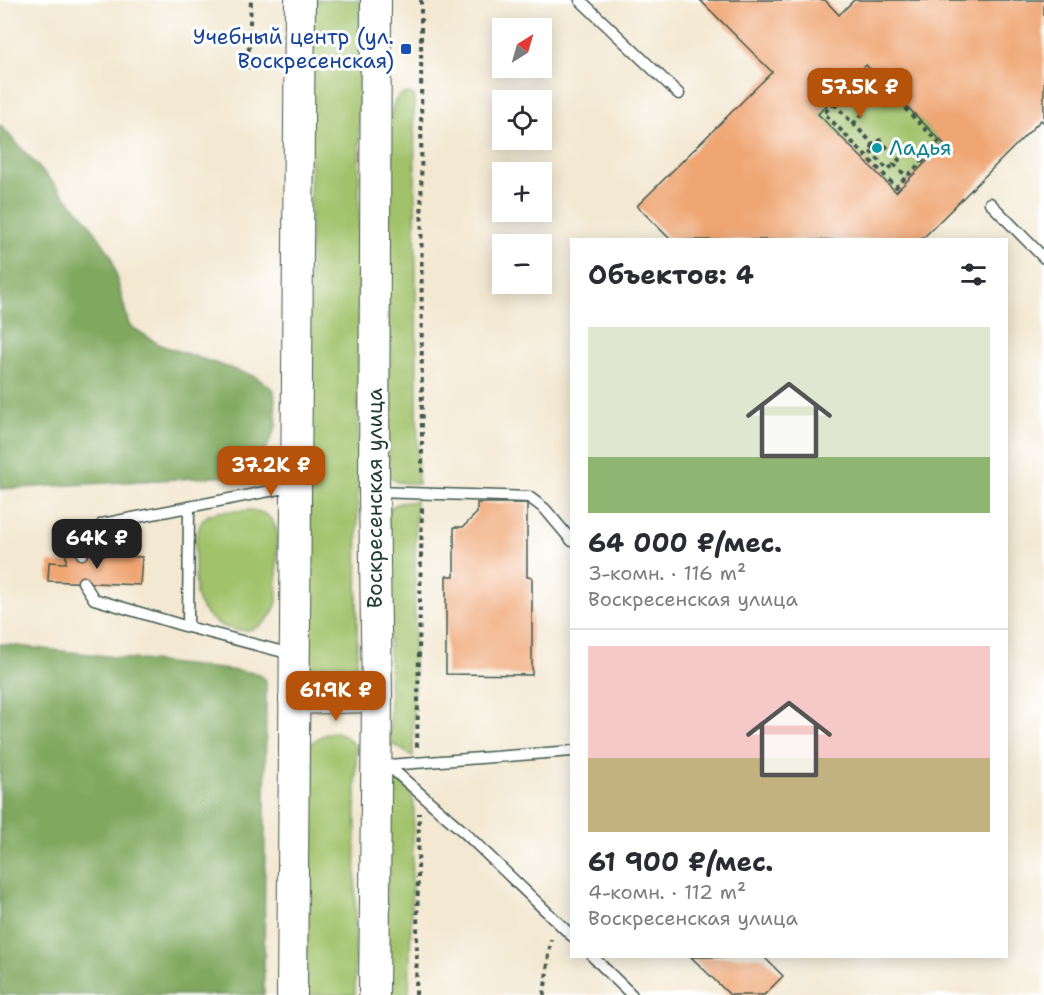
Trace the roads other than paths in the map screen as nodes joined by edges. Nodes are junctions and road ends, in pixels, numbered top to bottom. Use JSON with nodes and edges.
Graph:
{"nodes":[{"id":1,"x":300,"y":0,"type":"edge"},
{"id":2,"x":376,"y":0,"type":"edge"},
{"id":3,"x":580,"y":0,"type":"edge"},
{"id":4,"x":679,"y":94,"type":"dead end"},
{"id":5,"x":990,"y":202,"type":"dead end"},
{"id":6,"x":1044,"y":258,"type":"edge"},
{"id":7,"x":295,"y":486,"type":"junction"},
{"id":8,"x":374,"y":491,"type":"junction"},
{"id":9,"x":189,"y":507,"type":"junction"},
{"id":10,"x":570,"y":539,"type":"edge"},
{"id":11,"x":82,"y":554,"type":"dead end"},
{"id":12,"x":83,"y":582,"type":"dead end"},
{"id":13,"x":188,"y":627,"type":"junction"},
{"id":14,"x":295,"y":655,"type":"junction"},
{"id":15,"x":377,"y":698,"type":"junction"},
{"id":16,"x":294,"y":699,"type":"junction"},
{"id":17,"x":570,"y":751,"type":"edge"},
{"id":18,"x":382,"y":760,"type":"junction"},
{"id":19,"x":570,"y":934,"type":"edge"},
{"id":20,"x":594,"y":958,"type":"edge"},
{"id":21,"x":292,"y":995,"type":"edge"},
{"id":22,"x":374,"y":995,"type":"edge"},
{"id":23,"x":632,"y":995,"type":"edge"}],
"edges":[{"from":1,"to":7,"type":"main road"},
{"from":2,"to":8,"type":"main road","name":"Воскресенская улица"},
{"from":3,"to":4,"type":"lane"},
{"from":5,"to":6,"type":"lane"},
{"from":7,"to":9,"type":"lane"},
{"from":7,"to":14,"type":"main road"},
{"from":8,"to":10,"type":"lane"},
{"from":8,"to":15,"type":"main road","name":"Воскресенская улица"},
{"from":9,"to":11,"type":"lane"},
{"from":9,"to":13,"type":"lane"},
{"from":12,"to":13,"type":"lane"},
{"from":13,"to":14,"type":"lane"},
{"from":14,"to":16,"type":"main road"},
{"from":15,"to":16,"type":"main road"},
{"from":15,"to":18,"type":"main road","name":"Воскресенская улица"},
{"from":16,"to":21,"type":"main road"},
{"from":17,"to":18,"type":"lane"},
{"from":18,"to":19,"type":"lane"},
{"from":18,"to":22,"type":"main road","name":"Воскресенская улица"},
{"from":20,"to":23,"type":"lane"}]}
